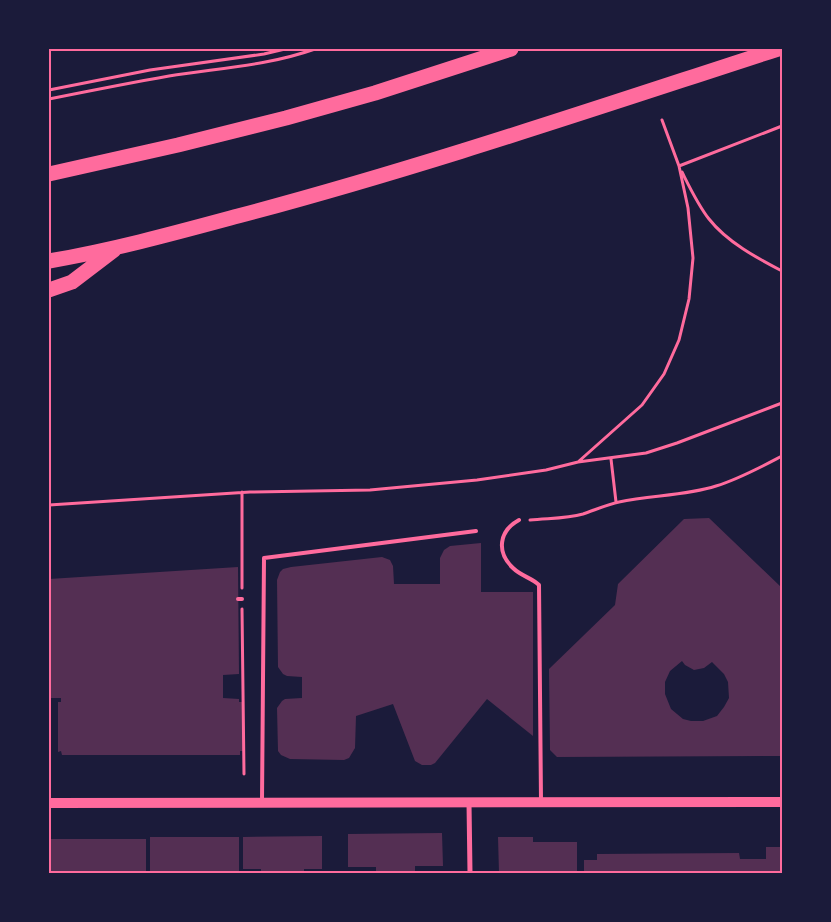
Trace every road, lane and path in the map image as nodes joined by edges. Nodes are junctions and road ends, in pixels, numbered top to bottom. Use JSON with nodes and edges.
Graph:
{"nodes":[{"id":1,"x":285,"y":49,"type":"edge"},
{"id":2,"x":315,"y":49,"type":"edge"},
{"id":3,"x":511,"y":49,"type":"edge"},
{"id":4,"x":778,"y":49,"type":"edge"},
{"id":5,"x":49,"y":90,"type":"edge"},
{"id":6,"x":49,"y":99,"type":"edge"},
{"id":7,"x":662,"y":120,"type":"dead end"},
{"id":8,"x":782,"y":126,"type":"edge"},
{"id":9,"x":679,"y":166,"type":"junction"},
{"id":10,"x":50,"y":173,"type":"edge"},
{"id":11,"x":117,"y":248,"type":"junction"},
{"id":12,"x":49,"y":261,"type":"edge"},
{"id":13,"x":782,"y":271,"type":"edge"},
{"id":14,"x":49,"y":290,"type":"edge"},
{"id":15,"x":782,"y":403,"type":"edge"},
{"id":16,"x":782,"y":456,"type":"edge"},
{"id":17,"x":611,"y":459,"type":"junction"},
{"id":18,"x":578,"y":462,"type":"junction"},
{"id":19,"x":242,"y":492,"type":"junction"},
{"id":20,"x":616,"y":502,"type":"junction"},
{"id":21,"x":49,"y":505,"type":"edge"},
{"id":22,"x":519,"y":520,"type":"joint"},
{"id":23,"x":476,"y":531,"type":"dead end"},
{"id":24,"x":244,"y":774,"type":"dead end"},
{"id":25,"x":782,"y":802,"type":"edge"},
{"id":26,"x":262,"y":803,"type":"junction"},
{"id":27,"x":469,"y":803,"type":"junction"},
{"id":28,"x":541,"y":803,"type":"junction"},
{"id":29,"x":49,"y":804,"type":"edge"},
{"id":30,"x":470,"y":873,"type":"edge"}],
"edges":[{"from":1,"to":5,"type":"path"},
{"from":2,"to":6,"type":"path"},
{"from":3,"to":10,"type":"highway"},
{"from":4,"to":11,"type":"highway"},
{"from":7,"to":9,"type":"path"},
{"from":8,"to":9,"type":"path"},
{"from":9,"to":13,"type":"path"},
{"from":9,"to":18,"type":"path"},
{"from":11,"to":12,"type":"highway"},
{"from":11,"to":14,"type":"highway"},
{"from":15,"to":17,"type":"path"},
{"from":16,"to":20,"type":"path"},
{"from":17,"to":18,"type":"path"},
{"from":17,"to":20,"type":"path"},
{"from":18,"to":19,"type":"path"},
{"from":19,"to":21,"type":"path"},
{"from":19,"to":24,"type":"path"},
{"from":20,"to":22,"type":"path"},
{"from":22,"to":28,"type":"lane"},
{"from":23,"to":26,"type":"lane"},
{"from":25,"to":28,"type":"main road"},
{"from":26,"to":27,"type":"main road"},
{"from":26,"to":29,"type":"main road"},
{"from":27,"to":28,"type":"main road"},
{"from":27,"to":30,"type":"street"}]}
